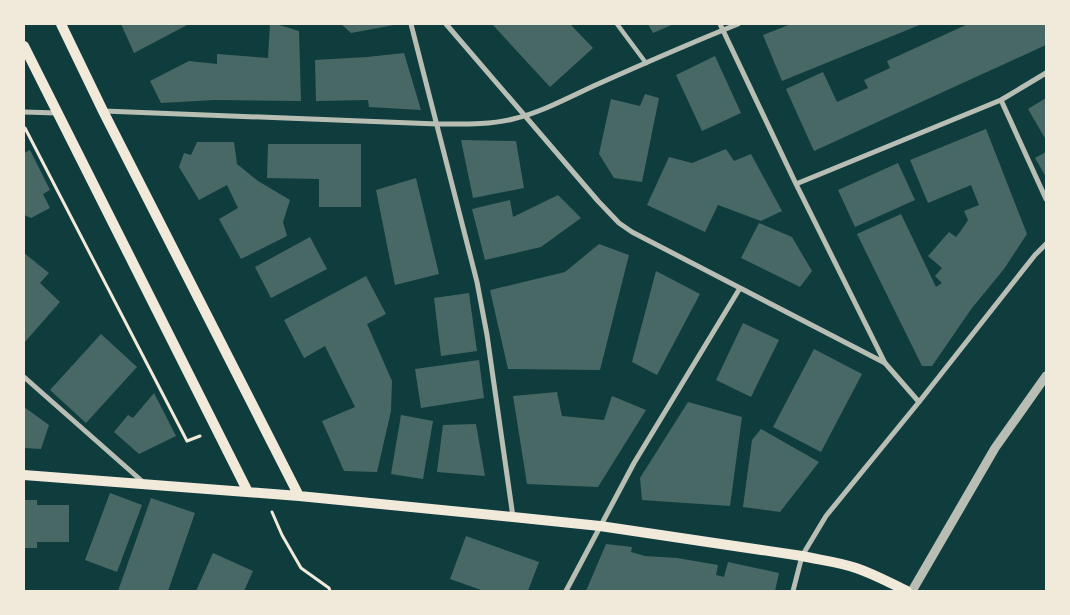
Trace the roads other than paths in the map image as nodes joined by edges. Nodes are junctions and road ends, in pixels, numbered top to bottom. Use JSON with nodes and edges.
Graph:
{"nodes":[{"id":1,"x":61,"y":24,"type":"edge"},
{"id":2,"x":411,"y":24,"type":"edge"},
{"id":3,"x":446,"y":24,"type":"edge"},
{"id":4,"x":617,"y":24,"type":"edge"},
{"id":5,"x":720,"y":24,"type":"edge"},
{"id":6,"x":738,"y":24,"type":"edge"},
{"id":7,"x":723,"y":30,"type":"junction"},
{"id":8,"x":24,"y":46,"type":"edge"},
{"id":9,"x":646,"y":63,"type":"junction"},
{"id":10,"x":1046,"y":73,"type":"edge"},
{"id":11,"x":1001,"y":100,"type":"junction"},
{"id":12,"x":103,"y":111,"type":"junction"},
{"id":13,"x":24,"y":112,"type":"edge"},
{"id":14,"x":57,"y":113,"type":"junction"},
{"id":15,"x":525,"y":116,"type":"junction"},
{"id":16,"x":438,"y":124,"type":"junction"},
{"id":17,"x":796,"y":184,"type":"junction"},
{"id":18,"x":1046,"y":200,"type":"edge"},
{"id":19,"x":1046,"y":244,"type":"edge"},
{"id":20,"x":740,"y":288,"type":"junction"},
{"id":21,"x":885,"y":363,"type":"junction"},
{"id":22,"x":1046,"y":376,"type":"edge"},
{"id":23,"x":24,"y":377,"type":"edge"},
{"id":24,"x":919,"y":402,"type":"junction"},
{"id":25,"x":24,"y":475,"type":"edge"},
{"id":26,"x":146,"y":484,"type":"junction"},
{"id":27,"x":248,"y":492,"type":"junction"},
{"id":28,"x":299,"y":496,"type":"junction"},
{"id":29,"x":513,"y":517,"type":"junction"},
{"id":30,"x":600,"y":526,"type":"junction"},
{"id":31,"x":802,"y":556,"type":"junction"},
{"id":32,"x":566,"y":591,"type":"edge"},
{"id":33,"x":793,"y":591,"type":"edge"},
{"id":34,"x":907,"y":591,"type":"edge"},
{"id":35,"x":912,"y":591,"type":"edge"}],
"edges":[{"from":1,"to":12,"type":"main road"},
{"from":2,"to":16,"type":"street"},
{"from":3,"to":15,"type":"street"},
{"from":4,"to":9,"type":"street"},
{"from":5,"to":7,"type":"street"},
{"from":6,"to":7,"type":"street"},
{"from":7,"to":9,"type":"street"},
{"from":7,"to":17,"type":"street"},
{"from":8,"to":14,"type":"main road"},
{"from":9,"to":15,"type":"street"},
{"from":10,"to":11,"type":"street"},
{"from":11,"to":17,"type":"street"},
{"from":11,"to":18,"type":"street"},
{"from":12,"to":16,"type":"street"},
{"from":12,"to":28,"type":"main road"},
{"from":13,"to":14,"type":"street"},
{"from":14,"to":27,"type":"main road"},
{"from":15,"to":16,"type":"street"},
{"from":15,"to":20,"type":"street"},
{"from":16,"to":29,"type":"street"},
{"from":17,"to":21,"type":"street"},
{"from":19,"to":24,"type":"street"},
{"from":20,"to":21,"type":"street"},
{"from":20,"to":30,"type":"street"},
{"from":21,"to":24,"type":"street"},
{"from":22,"to":35,"type":"street"},
{"from":23,"to":26,"type":"street"},
{"from":24,"to":31,"type":"street"},
{"from":25,"to":26,"type":"main road"},
{"from":26,"to":27,"type":"main road"},
{"from":27,"to":28,"type":"main road"},
{"from":28,"to":29,"type":"main road"},
{"from":29,"to":30,"type":"main road"},
{"from":30,"to":31,"type":"main road"},
{"from":30,"to":32,"type":"street"},
{"from":31,"to":33,"type":"street"},
{"from":31,"to":34,"type":"main road"}]}
